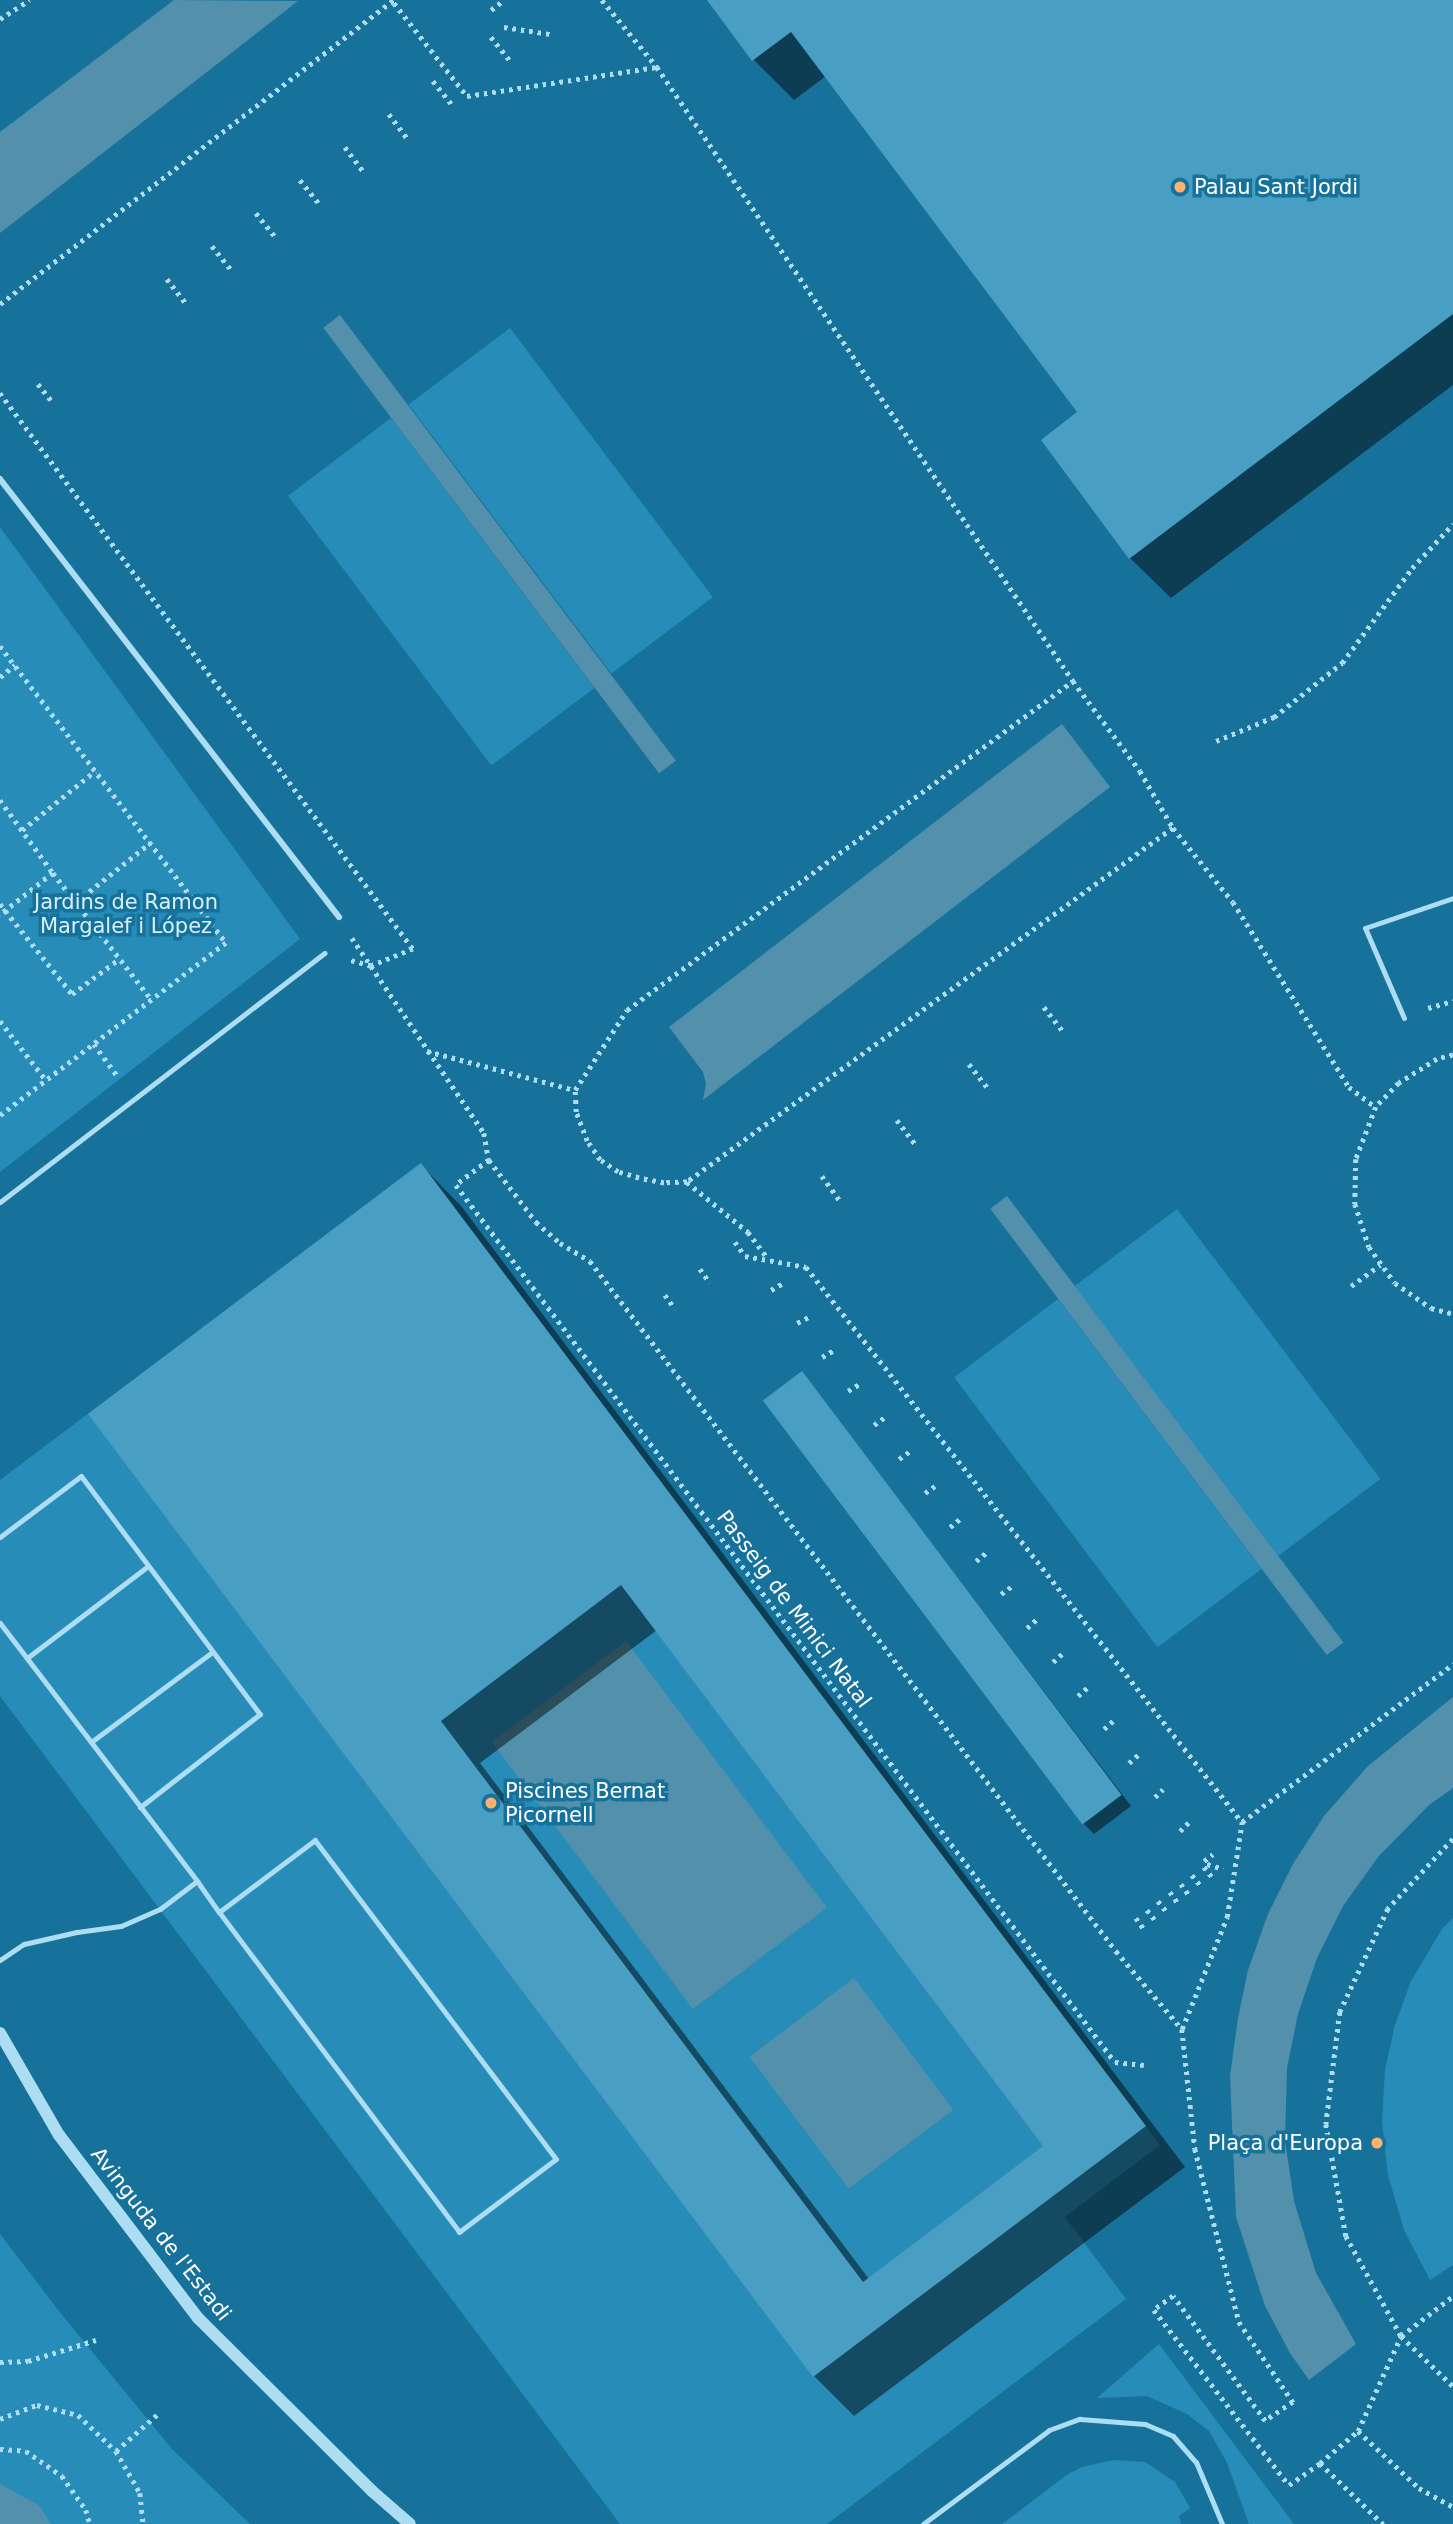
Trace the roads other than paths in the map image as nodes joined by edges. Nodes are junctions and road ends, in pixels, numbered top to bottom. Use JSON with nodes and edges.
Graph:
{"nodes":[{"id":1,"x":0,"y":479,"type":"edge"},
{"id":2,"x":1453,"y":898,"type":"edge"},
{"id":3,"x":339,"y":917,"type":"road end"},
{"id":4,"x":324,"y":953,"type":"dead end"},
{"id":5,"x":1404,"y":1018,"type":"dead end"},
{"id":6,"x":0,"y":1202,"type":"edge"},
{"id":7,"x":0,"y":1537,"type":"edge"},
{"id":8,"x":148,"y":1566,"type":"junction"},
{"id":9,"x":0,"y":1623,"type":"edge"},
{"id":10,"x":212,"y":1651,"type":"junction"},
{"id":11,"x":27,"y":1658,"type":"junction"},
{"id":12,"x":91,"y":1742,"type":"junction"},
{"id":13,"x":140,"y":1807,"type":"junction"},
{"id":14,"x":197,"y":1881,"type":"junction"},
{"id":15,"x":219,"y":1912,"type":"junction"},
{"id":16,"x":0,"y":1960,"type":"edge"},
{"id":17,"x":0,"y":2033,"type":"edge"},
{"id":18,"x":410,"y":2524,"type":"edge"},
{"id":19,"x":923,"y":2524,"type":"edge"},
{"id":20,"x":1222,"y":2524,"type":"edge"}],
"edges":[{"from":1,"to":3,"type":"street"},
{"from":2,"to":5,"type":"lane"},
{"from":4,"to":6,"type":"lane"},
{"from":7,"to":8,"type":"lane"},
{"from":8,"to":10,"type":"lane"},
{"from":8,"to":11,"type":"lane"},
{"from":9,"to":11,"type":"lane"},
{"from":10,"to":12,"type":"lane"},
{"from":10,"to":13,"type":"lane"},
{"from":11,"to":12,"type":"lane"},
{"from":12,"to":13,"type":"lane"},
{"from":13,"to":14,"type":"lane"},
{"from":14,"to":15,"type":"lane"},
{"from":14,"to":16,"type":"lane"},
{"from":15,"to":15,"type":"lane"},
{"from":17,"to":18,"type":"street","name":"Avinguda de l'Estadi"},
{"from":19,"to":20,"type":"lane"}]}
